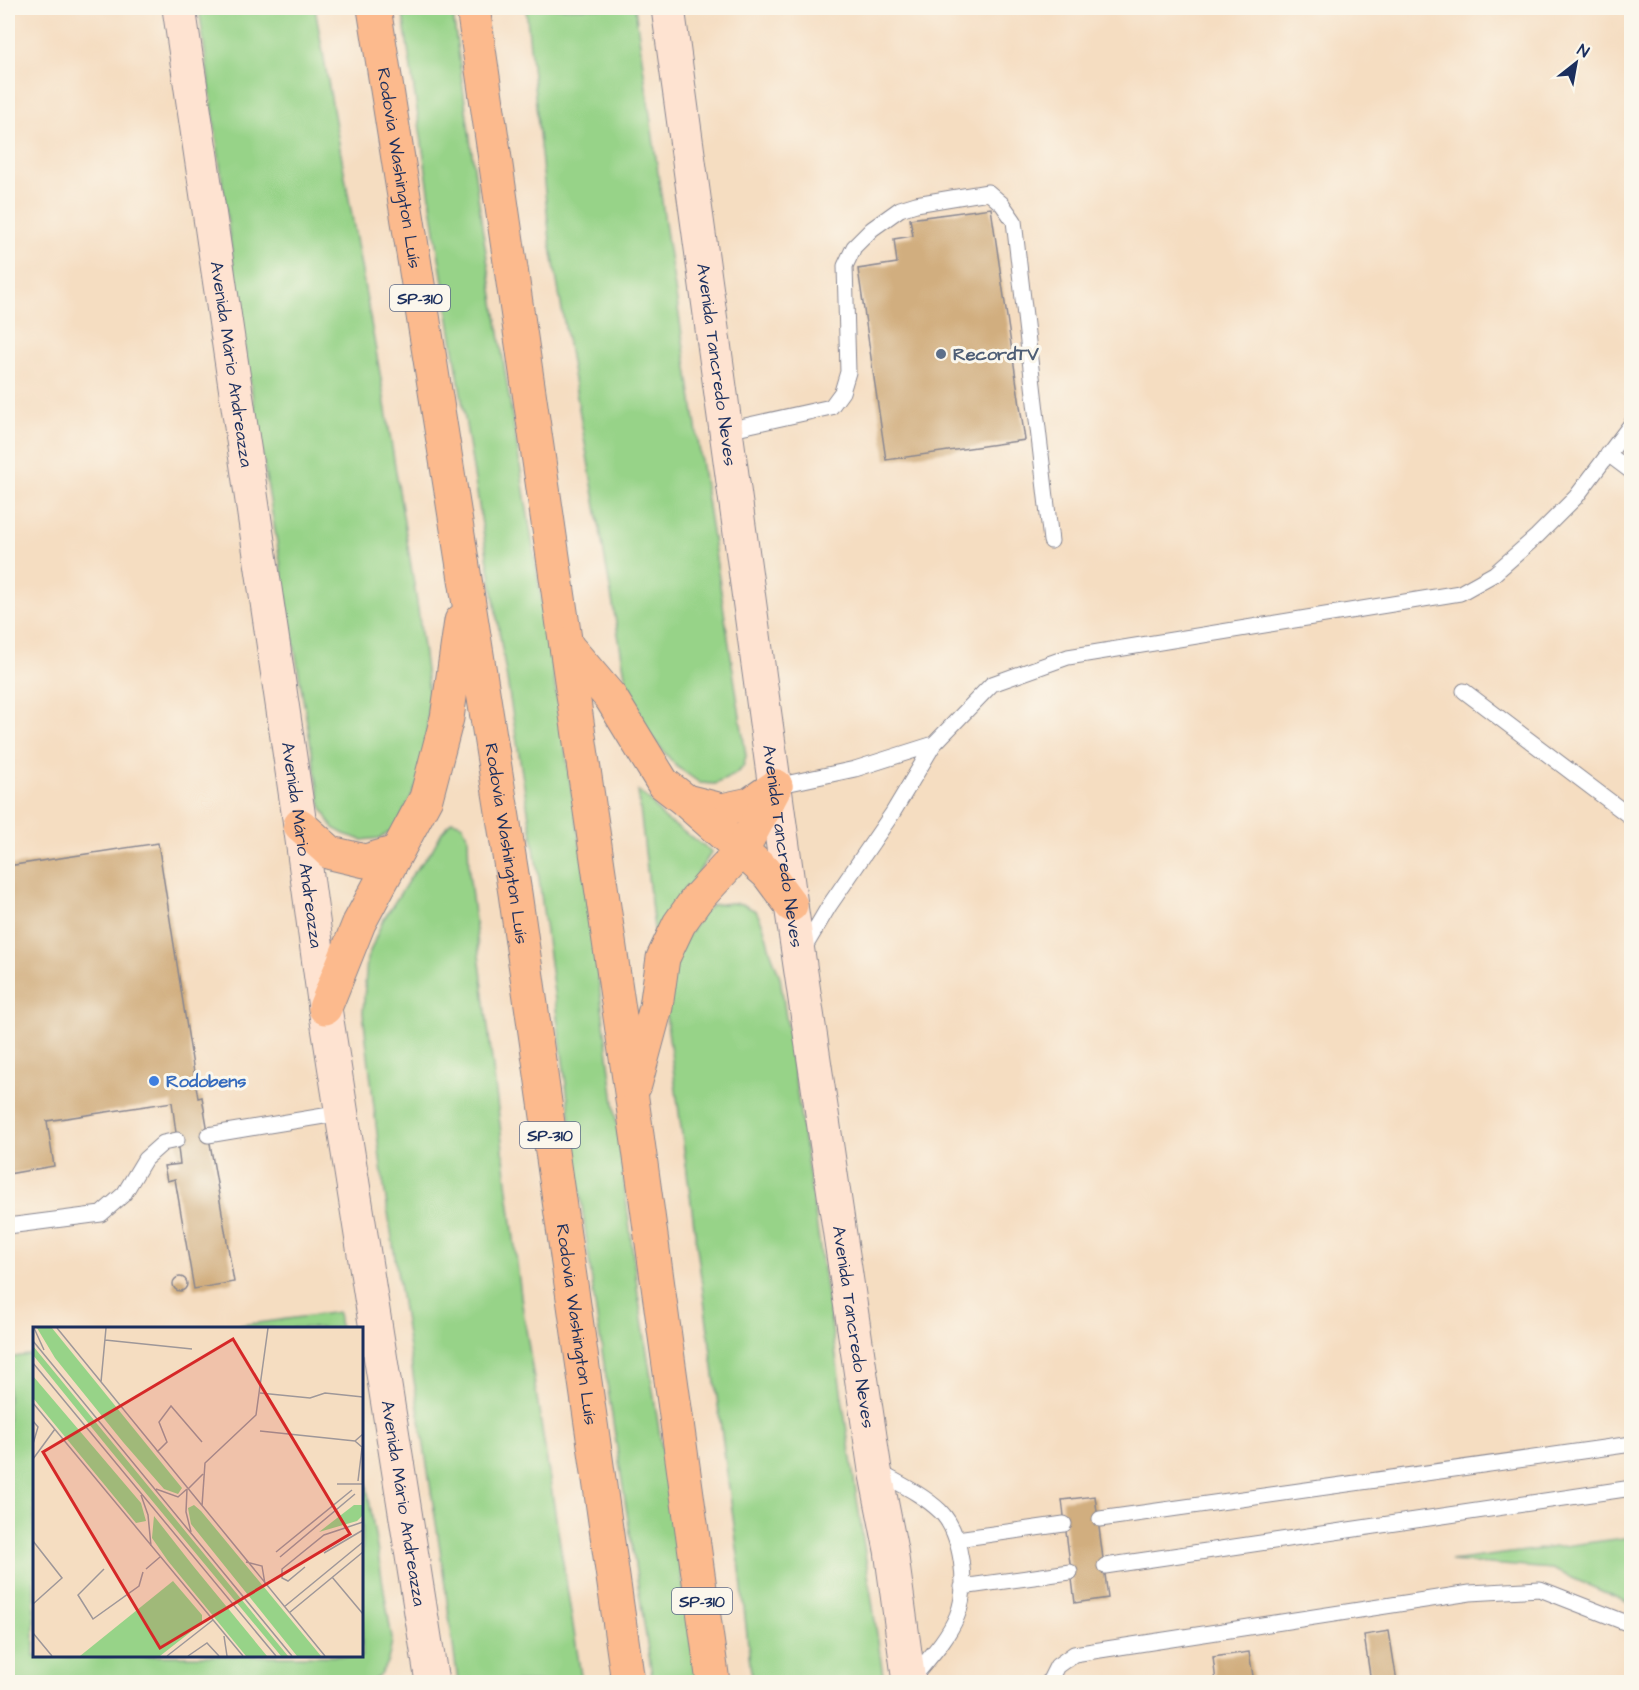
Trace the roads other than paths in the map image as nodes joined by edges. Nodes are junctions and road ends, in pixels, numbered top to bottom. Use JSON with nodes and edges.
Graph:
{"nodes":[{"id":1,"x":179,"y":8,"type":"edge"},
{"id":2,"x":374,"y":8,"type":"edge"},
{"id":3,"x":473,"y":8,"type":"edge"},
{"id":4,"x":668,"y":8,"type":"edge"},
{"id":5,"x":1632,"y":423,"type":"edge"},
{"id":6,"x":726,"y":430,"type":"junction"},
{"id":7,"x":1608,"y":454,"type":"junction"},
{"id":8,"x":1632,"y":472,"type":"edge"},
{"id":9,"x":1052,"y":541,"type":"dead end"},
{"id":10,"x":466,"y":589,"type":"junction"},
{"id":11,"x":566,"y":645,"type":"junction"},
{"id":12,"x":1464,"y":691,"type":"dead end"},
{"id":13,"x":934,"y":744,"type":"junction"},
{"id":14,"x":776,"y":786,"type":"junction"},
{"id":15,"x":686,"y":801,"type":"junction"},
{"id":16,"x":1632,"y":818,"type":"edge"},
{"id":17,"x":300,"y":825,"type":"junction"},
{"id":18,"x":742,"y":850,"type":"junction"},
{"id":19,"x":396,"y":852,"type":"junction"},
{"id":20,"x":791,"y":905,"type":"junction"},
{"id":21,"x":800,"y":956,"type":"junction"},
{"id":22,"x":325,"y":1008,"type":"junction"},
{"id":23,"x":632,"y":1099,"type":"junction"},
{"id":24,"x":342,"y":1113,"type":"junction"},
{"id":25,"x":208,"y":1136,"type":"dead end"},
{"id":26,"x":177,"y":1140,"type":"dead end"},
{"id":27,"x":8,"y":1226,"type":"edge"},
{"id":28,"x":1632,"y":1444,"type":"edge"},
{"id":29,"x":875,"y":1470,"type":"junction"},
{"id":30,"x":1632,"y":1488,"type":"edge"},
{"id":31,"x":1100,"y":1519,"type":"dead end"},
{"id":32,"x":1064,"y":1524,"type":"dead end"},
{"id":33,"x":957,"y":1539,"type":"junction"},
{"id":34,"x":1106,"y":1566,"type":"dead end"},
{"id":35,"x":1070,"y":1572,"type":"dead end"},
{"id":36,"x":962,"y":1587,"type":"junction"},
{"id":37,"x":1632,"y":1624,"type":"edge"},
{"id":38,"x":432,"y":1683,"type":"edge"},
{"id":39,"x":628,"y":1683,"type":"edge"},
{"id":40,"x":713,"y":1683,"type":"edge"},
{"id":41,"x":909,"y":1683,"type":"edge"},
{"id":42,"x":1049,"y":1683,"type":"edge"}],
"edges":[{"from":1,"to":17,"type":"main road","name":"Avenida Mário Andreazza"},
{"from":2,"to":10,"type":"highway","name":"Rodovia Washington Luís","number":"SP-310"},
{"from":3,"to":11,"type":"highway","number":"SP-310"},
{"from":4,"to":6,"type":"main road","name":"Avenida Tancredo Neves"},
{"from":5,"to":7,"type":"lane"},
{"from":6,"to":9,"type":"lane"},
{"from":6,"to":14,"type":"main road","name":"Avenida Tancredo Neves"},
{"from":7,"to":8,"type":"lane"},
{"from":7,"to":13,"type":"lane"},
{"from":10,"to":19,"type":"highway"},
{"from":10,"to":39,"type":"highway","name":"Rodovia Washington Luís","number":"SP-310"},
{"from":11,"to":15,"type":"highway"},
{"from":11,"to":23,"type":"highway","number":"SP-310"},
{"from":12,"to":16,"type":"lane"},
{"from":13,"to":14,"type":"lane"},
{"from":13,"to":21,"type":"lane"},
{"from":14,"to":15,"type":"highway"},
{"from":14,"to":18,"type":"highway"},
{"from":14,"to":20,"type":"main road","name":"Avenida Tancredo Neves"},
{"from":15,"to":18,"type":"highway"},
{"from":17,"to":19,"type":"highway"},
{"from":17,"to":22,"type":"main road","name":"Avenida Mário Andreazza"},
{"from":18,"to":20,"type":"highway"},
{"from":18,"to":23,"type":"highway"},
{"from":19,"to":22,"type":"highway"},
{"from":20,"to":21,"type":"main road","name":"Avenida Tancredo Neves"},
{"from":21,"to":29,"type":"main road","name":"Avenida Tancredo Neves"},
{"from":22,"to":24,"type":"main road","name":"Avenida Mário Andreazza"},
{"from":23,"to":40,"type":"highway","number":"SP-310"},
{"from":24,"to":25,"type":"lane"},
{"from":24,"to":38,"type":"main road","name":"Avenida Mário Andreazza"},
{"from":26,"to":27,"type":"lane"},
{"from":28,"to":31,"type":"lane"},
{"from":29,"to":33,"type":"lane"},
{"from":29,"to":41,"type":"main road","name":"Avenida Tancredo Neves"},
{"from":30,"to":34,"type":"lane"},
{"from":32,"to":33,"type":"lane"},
{"from":33,"to":36,"type":"lane"},
{"from":35,"to":36,"type":"lane"},
{"from":36,"to":41,"type":"lane"},
{"from":37,"to":42,"type":"lane"}]}
